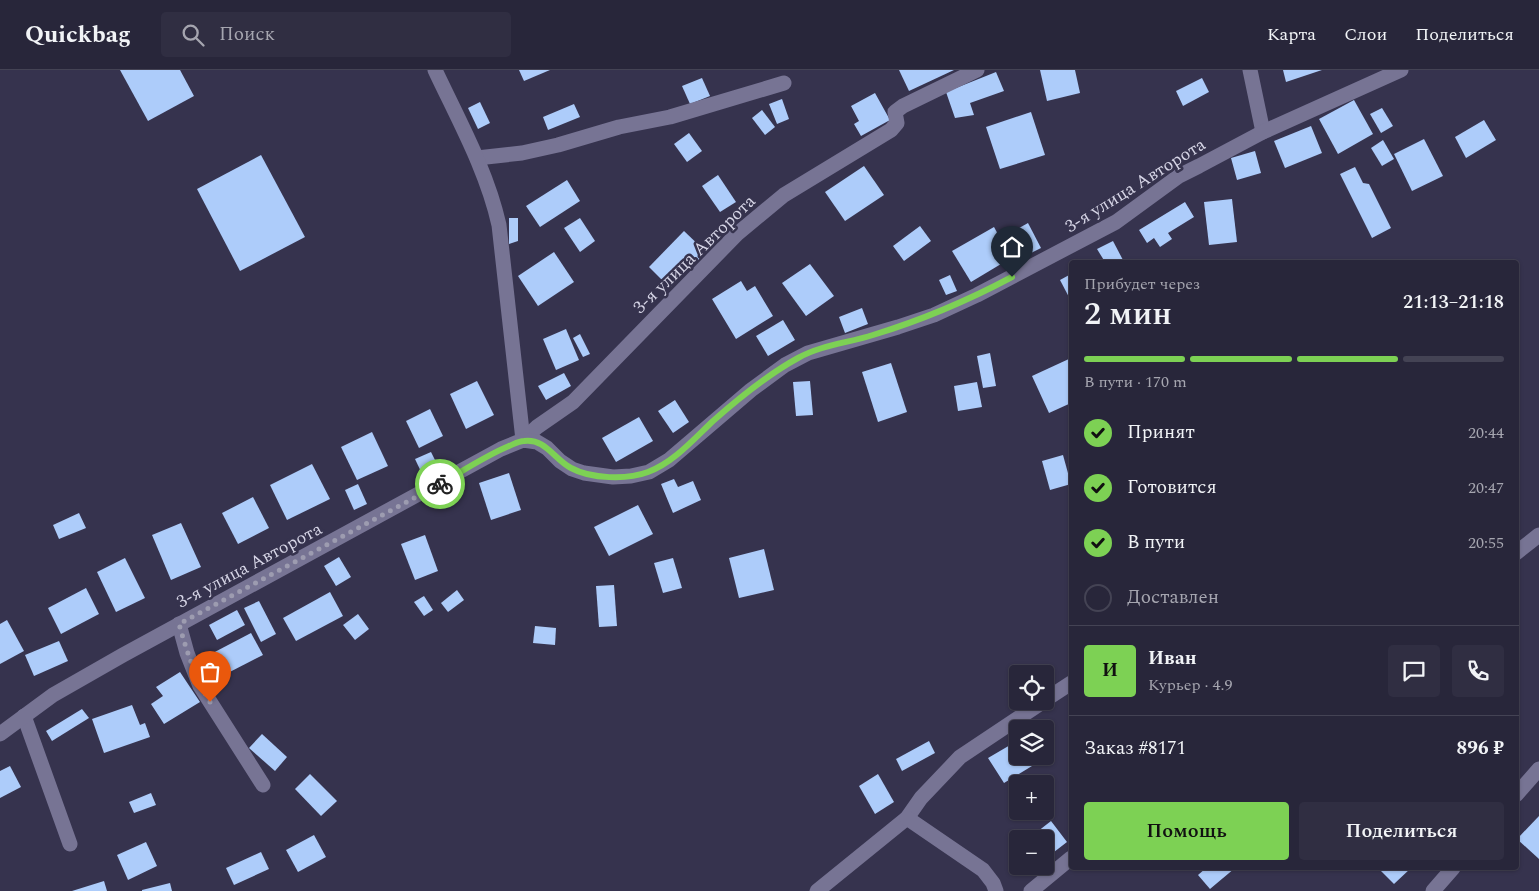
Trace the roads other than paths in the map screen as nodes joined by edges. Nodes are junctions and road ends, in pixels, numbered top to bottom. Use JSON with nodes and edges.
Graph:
{"nodes":[{"id":1,"x":435,"y":70,"type":"edge"},
{"id":2,"x":977,"y":70,"type":"edge"},
{"id":3,"x":1250,"y":70,"type":"edge"},
{"id":4,"x":1401,"y":70,"type":"edge"},
{"id":5,"x":784,"y":83,"type":"dead end"},
{"id":6,"x":1263,"y":132,"type":"junction"},
{"id":7,"x":477,"y":158,"type":"junction"},
{"id":8,"x":523,"y":440,"type":"junction"},
{"id":9,"x":1539,"y":535,"type":"edge"},
{"id":10,"x":1519,"y":551,"type":"edge"},
{"id":11,"x":179,"y":624,"type":"junction"},
{"id":12,"x":1069,"y":684,"type":"edge"},
{"id":13,"x":1054,"y":694,"type":"edge"},
{"id":14,"x":1030,"y":710,"type":"edge"},
{"id":15,"x":24,"y":716,"type":"junction"},
{"id":16,"x":0,"y":734,"type":"edge"},
{"id":17,"x":1539,"y":770,"type":"edge"},
{"id":18,"x":263,"y":785,"type":"dead end"},
{"id":19,"x":1519,"y":792,"type":"edge"},
{"id":20,"x":907,"y":818,"type":"junction"},
{"id":21,"x":70,"y":844,"type":"dead end"},
{"id":22,"x":1069,"y":860,"type":"edge"},
{"id":23,"x":1451,"y":870,"type":"edge"},
{"id":24,"x":817,"y":891,"type":"edge"},
{"id":25,"x":996,"y":891,"type":"edge"},
{"id":26,"x":1031,"y":891,"type":"edge"},
{"id":27,"x":1433,"y":891,"type":"edge"}],
"edges":[{"from":1,"to":7,"type":"street"},
{"from":2,"to":8,"type":"street","name":"3-я улица Авторота"},
{"from":3,"to":6,"type":"street"},
{"from":4,"to":6,"type":"street","name":"3-я улица Авторота"},
{"from":5,"to":7,"type":"street"},
{"from":6,"to":8,"type":"street","name":"3-я улица Авторота"},
{"from":7,"to":8,"type":"street"},
{"from":8,"to":11,"type":"street","name":"3-я улица Авторота"},
{"from":9,"to":10,"type":"street"},
{"from":11,"to":15,"type":"street","name":"3-я улица Авторота"},
{"from":11,"to":18,"type":"street"},
{"from":12,"to":13,"type":"street"},
{"from":14,"to":20,"type":"street"},
{"from":15,"to":16,"type":"street","name":"3-я улица Авторота"},
{"from":15,"to":21,"type":"street"},
{"from":17,"to":19,"type":"street"},
{"from":20,"to":24,"type":"street"},
{"from":20,"to":25,"type":"street"},
{"from":22,"to":26,"type":"street"},
{"from":23,"to":27,"type":"street"}]}
